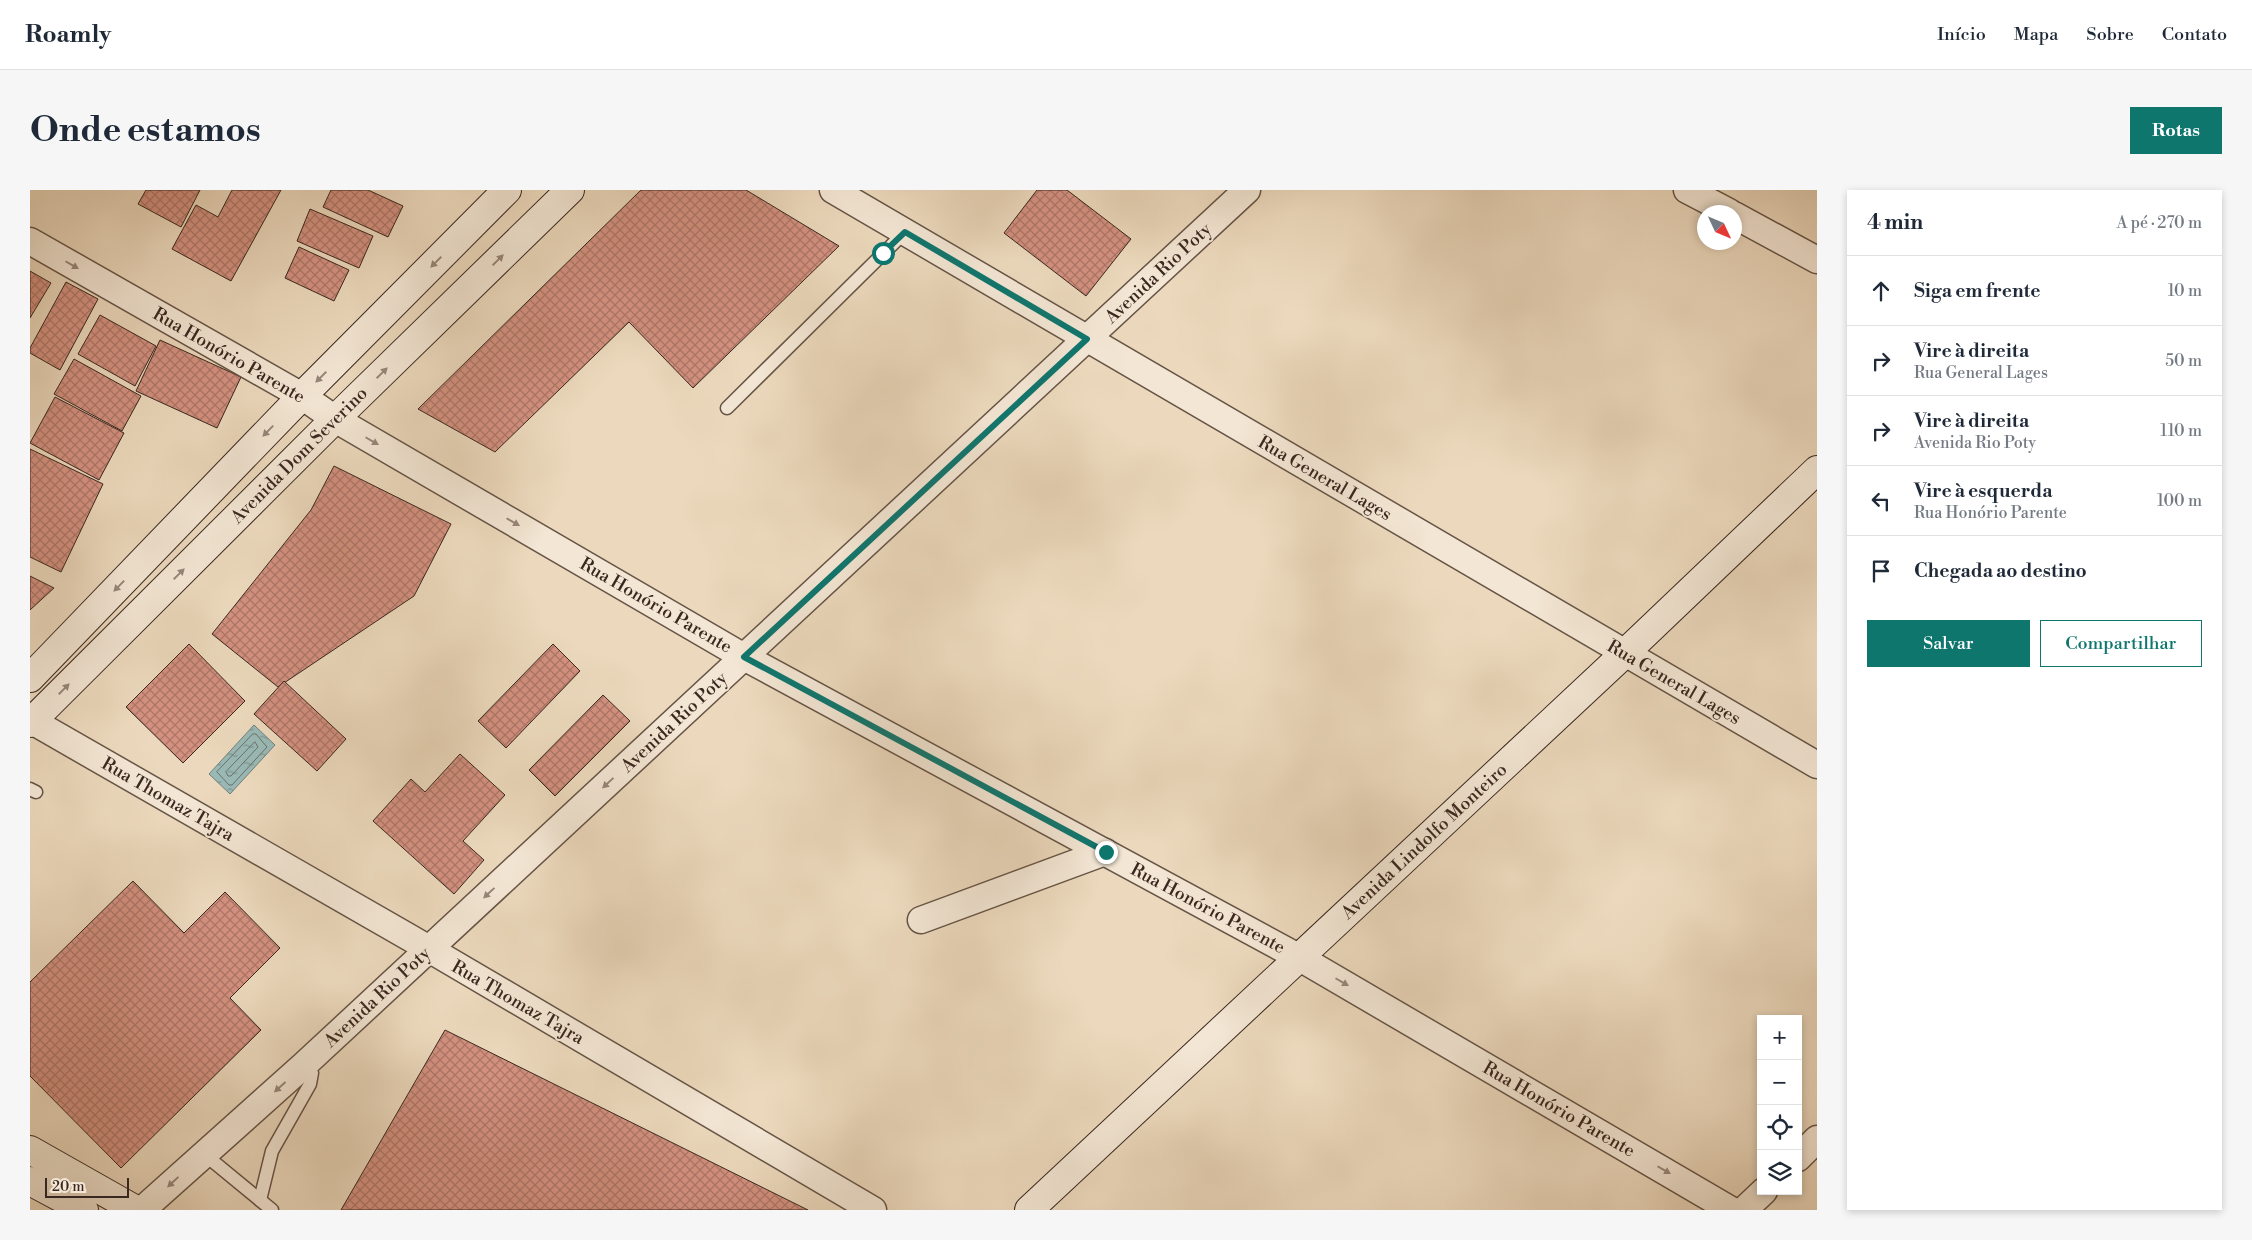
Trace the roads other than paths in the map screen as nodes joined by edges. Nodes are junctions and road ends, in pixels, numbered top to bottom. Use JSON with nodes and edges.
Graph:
{"nodes":[{"id":1,"x":507,"y":190,"type":"edge"},
{"id":2,"x":570,"y":190,"type":"edge"},
{"id":3,"x":833,"y":190,"type":"edge"},
{"id":4,"x":1247,"y":190,"type":"edge"},
{"id":5,"x":1687,"y":190,"type":"edge"},
{"id":6,"x":1716,"y":205,"type":"edge"},
{"id":7,"x":1742,"y":219,"type":"edge"},
{"id":8,"x":905,"y":232,"type":"junction"},
{"id":9,"x":30,"y":241,"type":"edge"},
{"id":10,"x":1817,"y":260,"type":"edge"},
{"id":11,"x":1087,"y":339,"type":"junction"},
{"id":12,"x":302,"y":396,"type":"junction"},
{"id":13,"x":727,"y":408,"type":"dead end"},
{"id":14,"x":335,"y":419,"type":"junction"},
{"id":15,"x":1817,"y":470,"type":"edge"},
{"id":16,"x":1624,"y":654,"type":"junction"},
{"id":17,"x":744,"y":657,"type":"junction"},
{"id":18,"x":30,"y":678,"type":"edge"},
{"id":19,"x":31,"y":722,"type":"edge"},
{"id":20,"x":1817,"y":765,"type":"edge"},
{"id":21,"x":1106,"y":852,"type":"junction"},
{"id":22,"x":921,"y":920,"type":"dead end"},
{"id":23,"x":429,"y":949,"type":"junction"},
{"id":24,"x":1300,"y":958,"type":"junction"},
{"id":25,"x":304,"y":1065,"type":"junction"},
{"id":26,"x":1817,"y":1139,"type":"edge"},
{"id":27,"x":30,"y":1150,"type":"edge"},
{"id":28,"x":204,"y":1154,"type":"junction"},
{"id":29,"x":1802,"y":1154,"type":"edge"},
{"id":30,"x":30,"y":1180,"type":"edge"},
{"id":31,"x":1760,"y":1195,"type":"edge"},
{"id":32,"x":260,"y":1200,"type":"junction"},
{"id":33,"x":84,"y":1210,"type":"edge"},
{"id":34,"x":136,"y":1210,"type":"edge"},
{"id":35,"x":142,"y":1210,"type":"edge"},
{"id":36,"x":272,"y":1210,"type":"edge"},
{"id":37,"x":873,"y":1210,"type":"edge"},
{"id":38,"x":1029,"y":1210,"type":"edge"},
{"id":39,"x":1731,"y":1210,"type":"edge"},
{"id":40,"x":1744,"y":1210,"type":"edge"}],
"edges":[{"from":1,"to":12,"type":"main road","one_way":true},
{"from":14,"to":2,"type":"main road","name":"Avenida Dom Severino","one_way":true},
{"from":3,"to":8,"type":"street","name":"Rua General Lages"},
{"from":4,"to":11,"type":"street","name":"Avenida Rio Poty"},
{"from":5,"to":6,"type":"street"},
{"from":7,"to":10,"type":"street"},
{"from":8,"to":11,"type":"street","name":"Rua General Lages"},
{"from":8,"to":13,"type":"lane"},
{"from":9,"to":12,"type":"street","name":"Rua Honório Parente","one_way":true},
{"from":11,"to":16,"type":"street","name":"Rua General Lages"},
{"from":11,"to":17,"type":"street","name":"Avenida Rio Poty"},
{"from":12,"to":14,"type":"street","name":"Rua Honório Parente"},
{"from":12,"to":18,"type":"main road","one_way":true},
{"from":14,"to":17,"type":"street","name":"Rua Honório Parente","one_way":true},
{"from":19,"to":14,"type":"main road","name":"Avenida Dom Severino","one_way":true},
{"from":15,"to":16,"type":"main road","name":"Avenida Lindolfo Monteiro"},
{"from":16,"to":20,"type":"street","name":"Rua General Lages"},
{"from":16,"to":24,"type":"main road","name":"Avenida Lindolfo Monteiro"},
{"from":17,"to":21,"type":"street","name":"Rua Honório Parente"},
{"from":17,"to":23,"type":"street","name":"Avenida Rio Poty","one_way":true},
{"from":19,"to":23,"type":"street","name":"Rua Thomaz Tajra"},
{"from":21,"to":22,"type":"street"},
{"from":21,"to":24,"type":"street","name":"Rua Honório Parente"},
{"from":23,"to":25,"type":"street","name":"Avenida Rio Poty"},
{"from":23,"to":37,"type":"street","name":"Rua Thomaz Tajra"},
{"from":24,"to":38,"type":"main road","name":"Avenida Lindolfo Monteiro"},
{"from":24,"to":39,"type":"street","name":"Rua Honório Parente","one_way":true},
{"from":25,"to":28,"type":"street","name":"Avenida Rio Poty","one_way":true},
{"from":25,"to":32,"type":"lane"},
{"from":26,"to":29,"type":"street"},
{"from":27,"to":34,"type":"main road"},
{"from":28,"to":32,"type":"lane"},
{"from":28,"to":35,"type":"street","name":"Avenida Rio Poty","one_way":true},
{"from":30,"to":33,"type":"main road"},
{"from":31,"to":40,"type":"street"},
{"from":32,"to":36,"type":"lane"}]}
